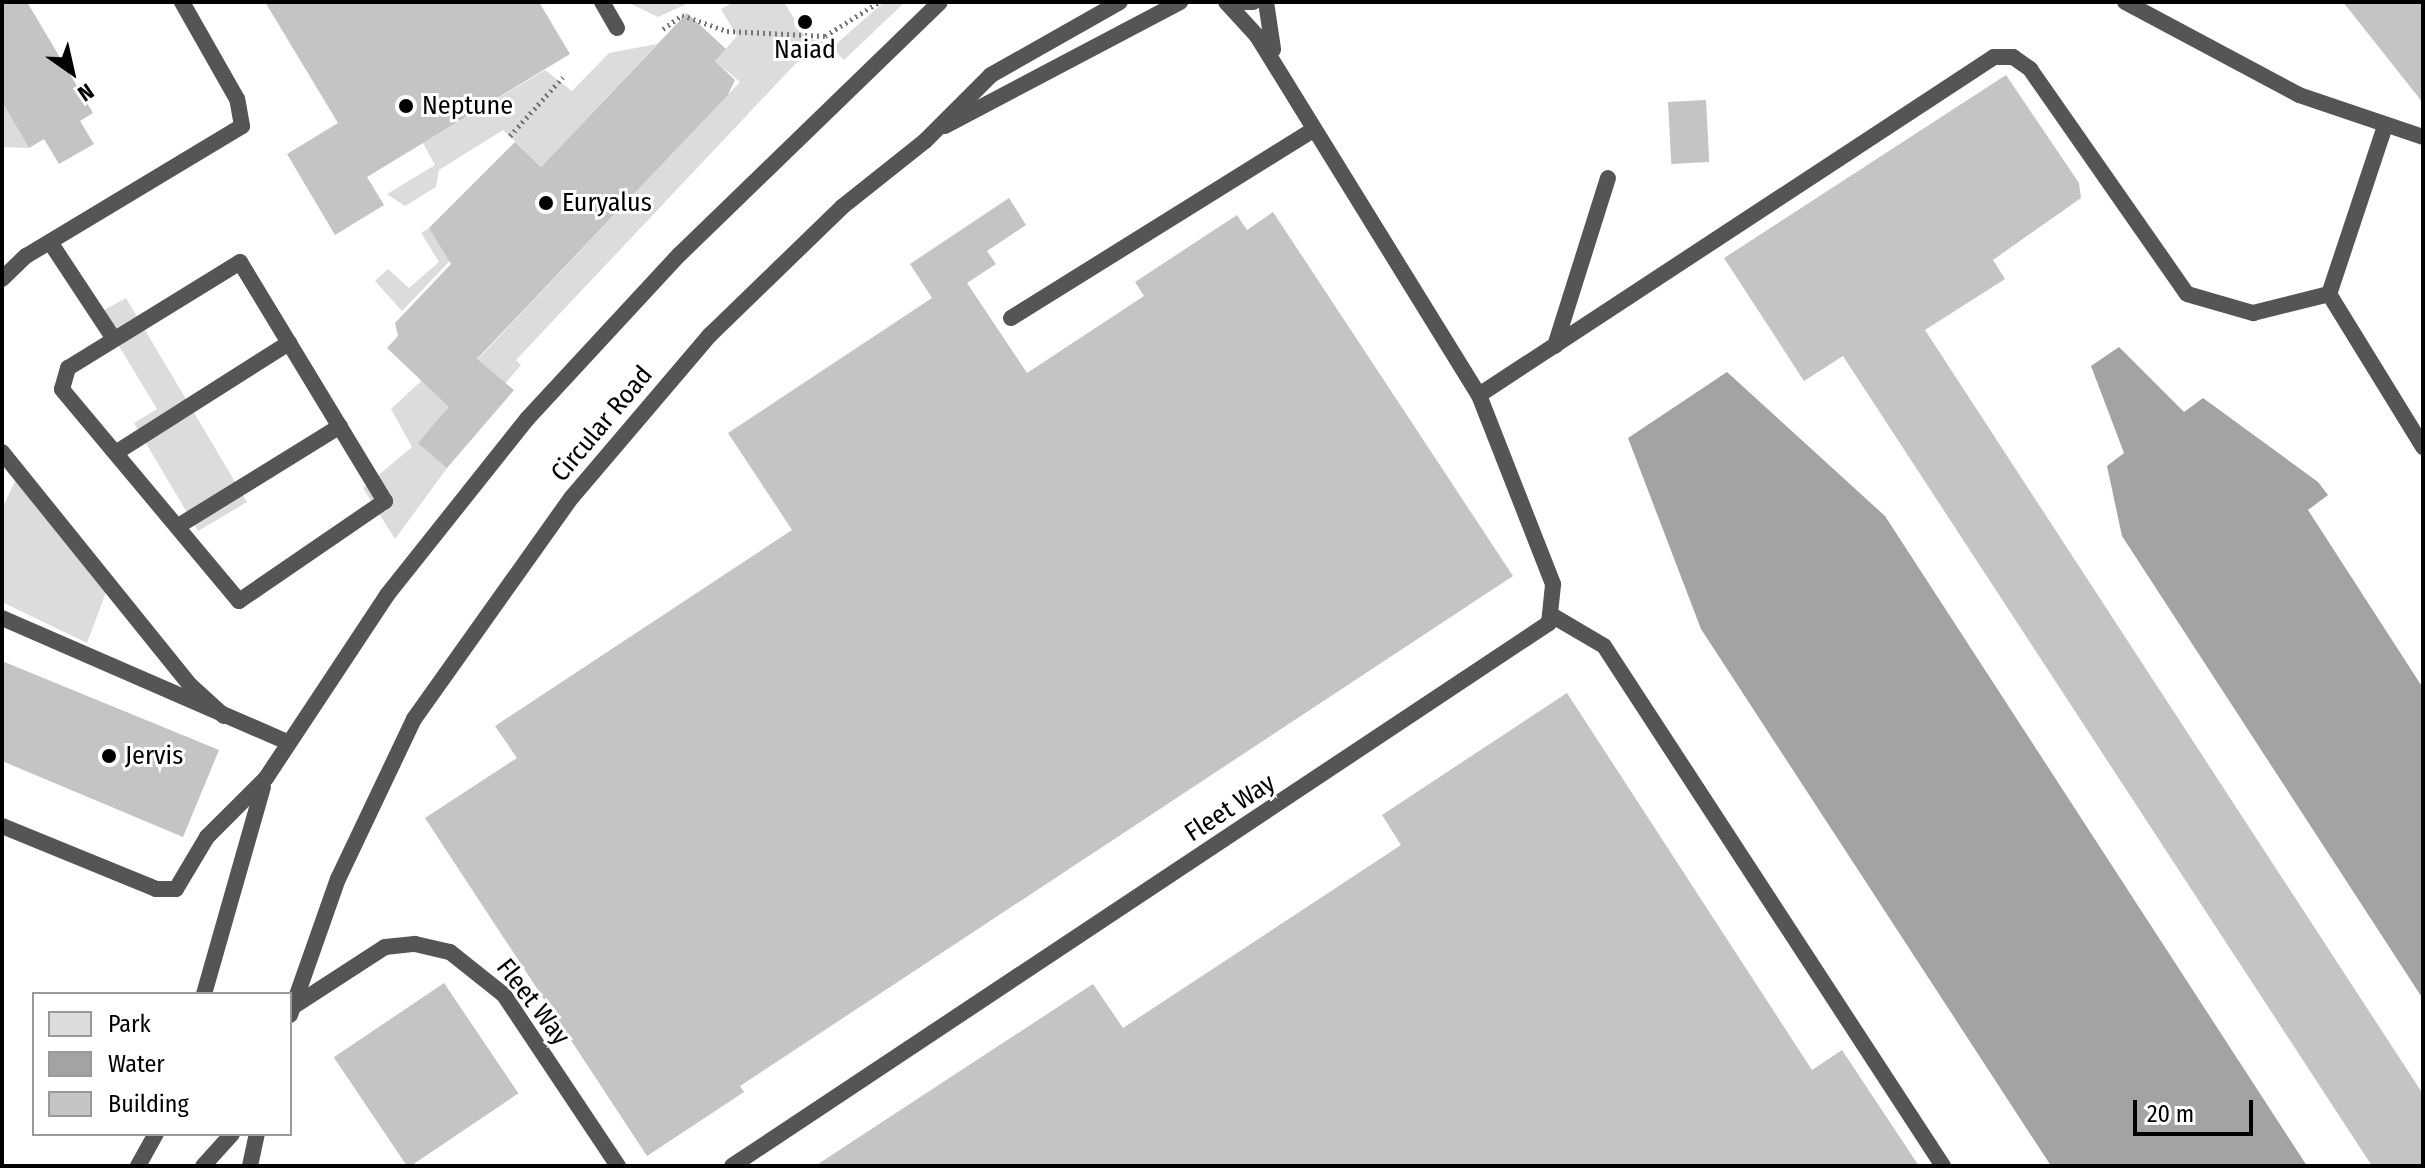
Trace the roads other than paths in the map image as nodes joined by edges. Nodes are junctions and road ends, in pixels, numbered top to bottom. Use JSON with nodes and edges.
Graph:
{"nodes":[{"id":1,"x":182,"y":2,"type":"edge"},
{"id":2,"x":602,"y":2,"type":"edge"},
{"id":3,"x":940,"y":2,"type":"edge"},
{"id":4,"x":1120,"y":2,"type":"edge"},
{"id":5,"x":1180,"y":2,"type":"edge"},
{"id":6,"x":1227,"y":2,"type":"edge"},
{"id":7,"x":1253,"y":2,"type":"edge"},
{"id":8,"x":1266,"y":2,"type":"edge"},
{"id":9,"x":2125,"y":2,"type":"edge"},
{"id":10,"x":617,"y":28,"type":"dead end"},
{"id":11,"x":1297,"y":105,"type":"junction"},
{"id":12,"x":2384,"y":129,"type":"junction"},
{"id":13,"x":1313,"y":130,"type":"junction"},
{"id":14,"x":2423,"y":137,"type":"edge"},
{"id":15,"x":925,"y":141,"type":"junction"},
{"id":16,"x":1608,"y":178,"type":"dead end"},
{"id":17,"x":50,"y":242,"type":"junction"},
{"id":18,"x":2,"y":279,"type":"edge"},
{"id":19,"x":2329,"y":294,"type":"junction"},
{"id":20,"x":1011,"y":318,"type":"dead end"},
{"id":21,"x":114,"y":339,"type":"junction"},
{"id":22,"x":289,"y":343,"type":"junction"},
{"id":23,"x":1555,"y":346,"type":"junction"},
{"id":24,"x":1479,"y":395,"type":"junction"},
{"id":25,"x":340,"y":426,"type":"junction"},
{"id":26,"x":2423,"y":447,"type":"edge"},
{"id":27,"x":2,"y":452,"type":"edge"},
{"id":28,"x":117,"y":452,"type":"junction"},
{"id":29,"x":180,"y":525,"type":"junction"},
{"id":30,"x":1553,"y":616,"type":"junction"},
{"id":31,"x":2,"y":618,"type":"edge"},
{"id":32,"x":224,"y":716,"type":"junction"},
{"id":33,"x":287,"y":742,"type":"junction"},
{"id":34,"x":266,"y":778,"type":"junction"},
{"id":35,"x":2,"y":826,"type":"edge"},
{"id":36,"x":205,"y":992,"type":"edge"},
{"id":37,"x":292,"y":1009,"type":"edge"},
{"id":38,"x":292,"y":1012,"type":"edge"},
{"id":39,"x":155,"y":1136,"type":"edge"},
{"id":40,"x":230,"y":1136,"type":"edge"},
{"id":41,"x":257,"y":1136,"type":"edge"},
{"id":42,"x":138,"y":1166,"type":"edge"},
{"id":43,"x":203,"y":1166,"type":"edge"},
{"id":44,"x":250,"y":1166,"type":"edge"},
{"id":45,"x":618,"y":1166,"type":"edge"},
{"id":46,"x":732,"y":1166,"type":"edge"},
{"id":47,"x":1943,"y":1166,"type":"edge"}],
"edges":[{"from":1,"to":17,"type":"lane"},
{"from":2,"to":10,"type":"lane"},
{"from":3,"to":33,"type":"lane"},
{"from":4,"to":15,"type":"lane","name":"Circular Road"},
{"from":5,"to":15,"type":"lane"},
{"from":6,"to":7,"type":"lane"},
{"from":6,"to":11,"type":"lane"},
{"from":8,"to":11,"type":"lane"},
{"from":9,"to":12,"type":"lane"},
{"from":11,"to":13,"type":"lane"},
{"from":12,"to":14,"type":"lane"},
{"from":12,"to":19,"type":"lane"},
{"from":13,"to":20,"type":"lane"},
{"from":13,"to":24,"type":"lane"},
{"from":15,"to":37,"type":"lane","name":"Circular Road"},
{"from":16,"to":23,"type":"lane"},
{"from":17,"to":18,"type":"lane"},
{"from":17,"to":21,"type":"lane"},
{"from":19,"to":23,"type":"lane"},
{"from":19,"to":26,"type":"lane"},
{"from":21,"to":22,"type":"lane"},
{"from":21,"to":28,"type":"lane"},
{"from":22,"to":25,"type":"lane"},
{"from":22,"to":28,"type":"lane"},
{"from":23,"to":24,"type":"lane"},
{"from":24,"to":30,"type":"lane"},
{"from":25,"to":29,"type":"lane"},
{"from":25,"to":29,"type":"lane"},
{"from":27,"to":32,"type":"lane"},
{"from":28,"to":29,"type":"lane"},
{"from":30,"to":46,"type":"lane","name":"Fleet Way"},
{"from":30,"to":47,"type":"lane"},
{"from":31,"to":32,"type":"lane"},
{"from":32,"to":33,"type":"lane"},
{"from":33,"to":34,"type":"lane"},
{"from":34,"to":35,"type":"lane"},
{"from":34,"to":36,"type":"lane"},
{"from":38,"to":45,"type":"lane","name":"Fleet Way"},
{"from":39,"to":42,"type":"lane"},
{"from":40,"to":43,"type":"lane"},
{"from":41,"to":44,"type":"lane"}]}
